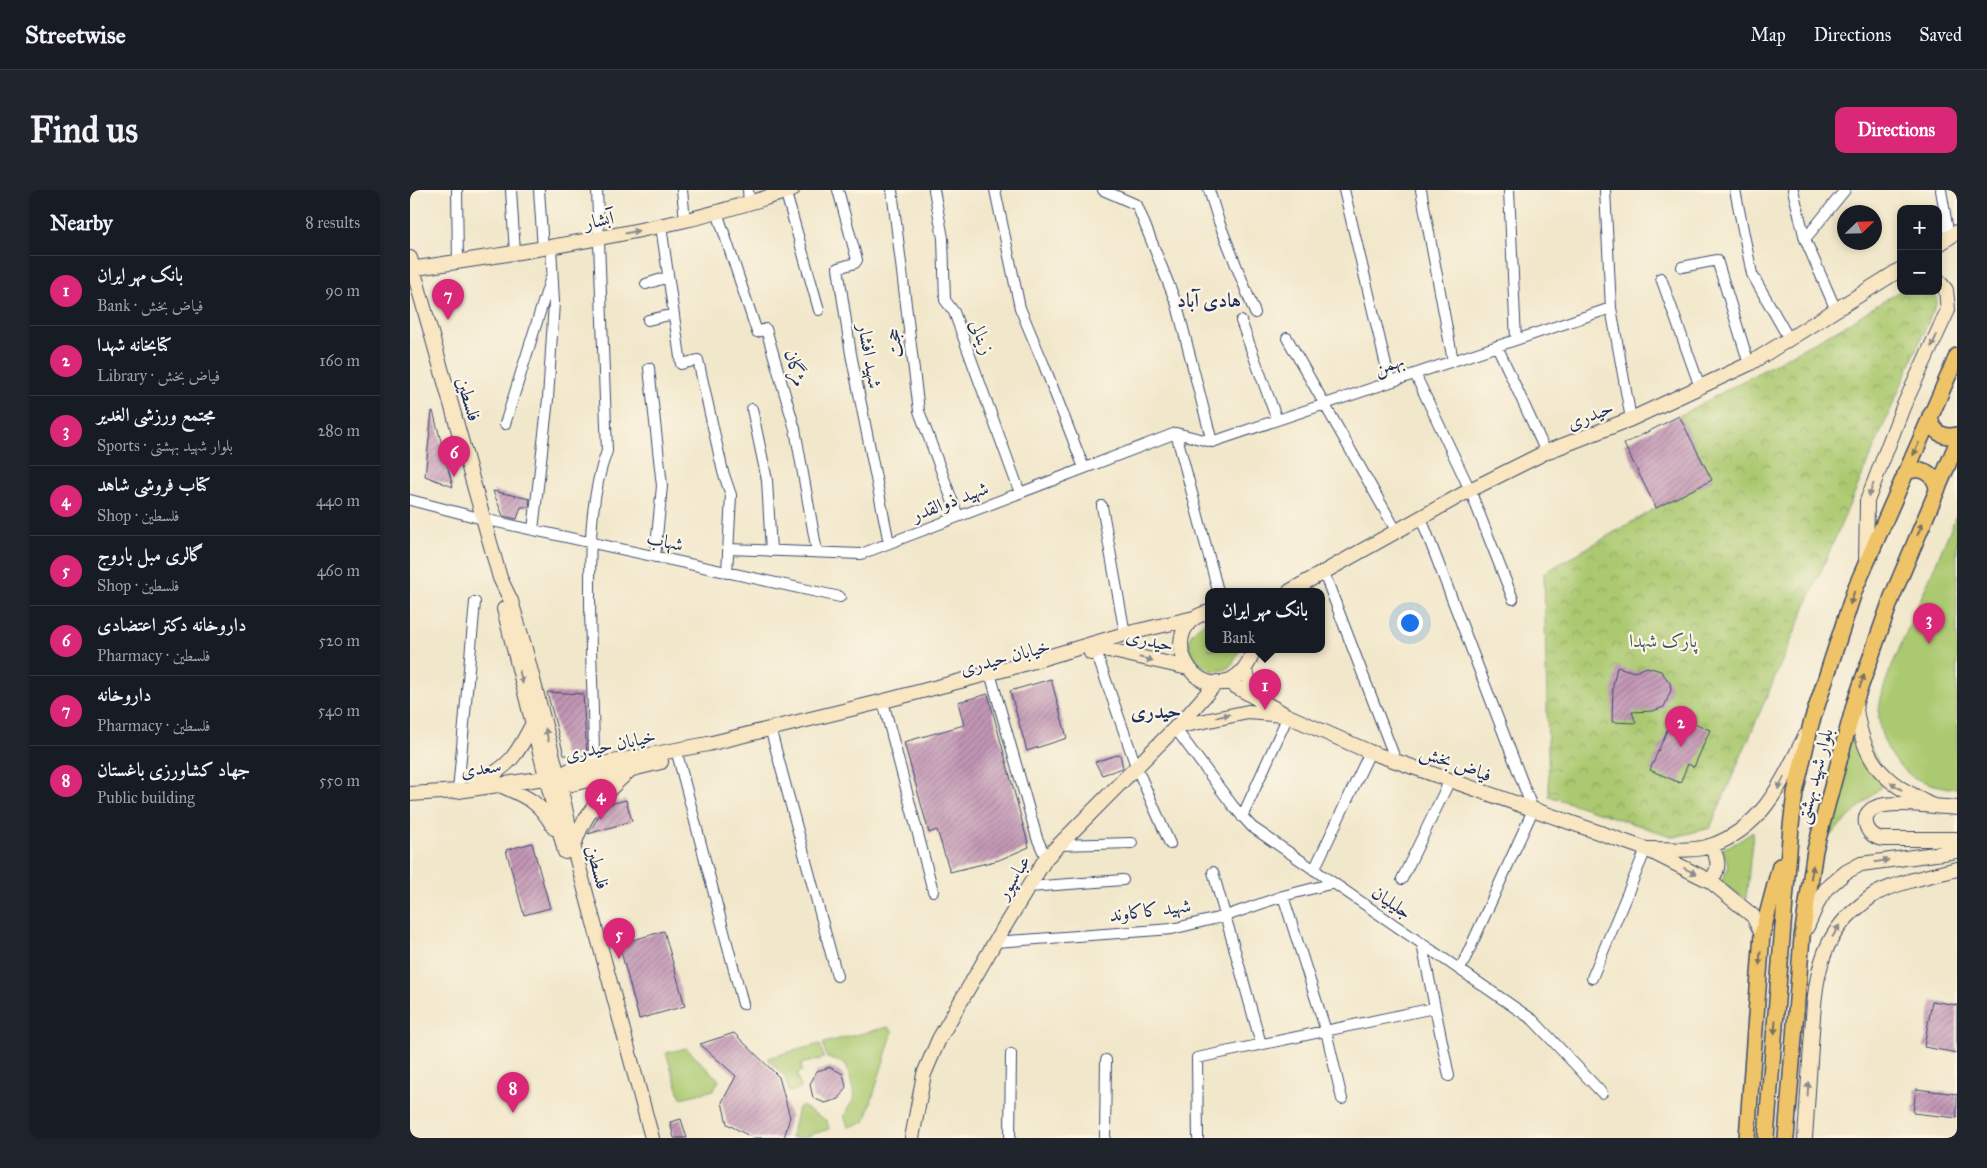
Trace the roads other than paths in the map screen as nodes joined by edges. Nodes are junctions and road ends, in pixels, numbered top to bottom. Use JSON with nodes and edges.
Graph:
{"nodes":[{"id":1,"x":457,"y":190,"type":"edge"},
{"id":2,"x":511,"y":190,"type":"edge"},
{"id":3,"x":539,"y":190,"type":"edge"},
{"id":4,"x":597,"y":190,"type":"edge"},
{"id":5,"x":682,"y":190,"type":"edge"},
{"id":6,"x":838,"y":190,"type":"edge"},
{"id":7,"x":892,"y":190,"type":"edge"},
{"id":8,"x":934,"y":190,"type":"edge"},
{"id":9,"x":995,"y":190,"type":"edge"},
{"id":10,"x":1103,"y":190,"type":"edge"},
{"id":11,"x":1209,"y":190,"type":"edge"},
{"id":12,"x":1344,"y":190,"type":"edge"},
{"id":13,"x":1421,"y":190,"type":"edge"},
{"id":14,"x":1509,"y":190,"type":"edge"},
{"id":15,"x":1605,"y":190,"type":"edge"},
{"id":16,"x":1735,"y":190,"type":"edge"},
{"id":17,"x":1792,"y":190,"type":"edge"},
{"id":18,"x":1845,"y":190,"type":"edge"},
{"id":19,"x":1941,"y":190,"type":"edge"},
{"id":20,"x":788,"y":191,"type":"edge"},
{"id":21,"x":749,"y":196,"type":"edge"},
{"id":22,"x":717,"y":212,"type":"junction"},
{"id":23,"x":685,"y":220,"type":"junction"},
{"id":24,"x":661,"y":226,"type":"junction"},
{"id":25,"x":1948,"y":238,"type":"edge"},
{"id":26,"x":598,"y":239,"type":"junction"},
{"id":27,"x":1805,"y":239,"type":"junction"},
{"id":28,"x":547,"y":248,"type":"junction"},
{"id":29,"x":515,"y":253,"type":"junction"},
{"id":30,"x":458,"y":262,"type":"junction"},
{"id":31,"x":411,"y":265,"type":"edge"},
{"id":32,"x":1682,"y":267,"type":"dead end"},
{"id":33,"x":552,"y":271,"type":"junction"},
{"id":34,"x":1897,"y":272,"type":"edge"},
{"id":35,"x":668,"y":278,"type":"junction"},
{"id":36,"x":1661,"y":278,"type":"dead end"},
{"id":37,"x":1897,"y":278,"type":"edge"},
{"id":38,"x":646,"y":284,"type":"dead end"},
{"id":39,"x":1942,"y":285,"type":"edge"},
{"id":40,"x":1873,"y":287,"type":"junction"},
{"id":41,"x":1611,"y":308,"type":"junction"},
{"id":42,"x":819,"y":310,"type":"dead end"},
{"id":43,"x":1836,"y":310,"type":"junction"},
{"id":44,"x":1255,"y":313,"type":"dead end"},
{"id":45,"x":674,"y":314,"type":"junction"},
{"id":46,"x":648,"y":320,"type":"dead end"},
{"id":47,"x":1241,"y":321,"type":"dead end"},
{"id":48,"x":1287,"y":338,"type":"dead end"},
{"id":49,"x":1789,"y":339,"type":"junction"},
{"id":50,"x":1516,"y":340,"type":"junction"},
{"id":51,"x":1497,"y":346,"type":"junction"},
{"id":52,"x":1957,"y":356,"type":"edge"},
{"id":53,"x":1453,"y":361,"type":"junction"},
{"id":54,"x":1749,"y":364,"type":"junction"},
{"id":55,"x":649,"y":368,"type":"dead end"},
{"id":56,"x":1415,"y":374,"type":"junction"},
{"id":57,"x":1390,"y":382,"type":"junction"},
{"id":58,"x":1700,"y":387,"type":"junction"},
{"id":59,"x":1325,"y":404,"type":"junction"},
{"id":60,"x":752,"y":409,"type":"dead end"},
{"id":61,"x":1930,"y":416,"type":"junction"},
{"id":62,"x":1631,"y":419,"type":"junction"},
{"id":63,"x":1277,"y":420,"type":"junction"},
{"id":64,"x":505,"y":424,"type":"dead end"},
{"id":65,"x":1176,"y":432,"type":"junction"},
{"id":66,"x":1957,"y":436,"type":"edge"},
{"id":67,"x":1212,"y":442,"type":"junction"},
{"id":68,"x":1957,"y":443,"type":"edge"},
{"id":69,"x":1546,"y":452,"type":"junction"},
{"id":70,"x":1084,"y":468,"type":"junction"},
{"id":71,"x":1905,"y":472,"type":"junction"},
{"id":72,"x":1470,"y":490,"type":"junction"},
{"id":73,"x":1937,"y":490,"type":"junction"},
{"id":74,"x":1020,"y":492,"type":"junction"},
{"id":75,"x":410,"y":500,"type":"edge"},
{"id":76,"x":1102,"y":506,"type":"dead end"},
{"id":77,"x":958,"y":516,"type":"junction"},
{"id":78,"x":1421,"y":518,"type":"junction"},
{"id":79,"x":483,"y":519,"type":"junction"},
{"id":80,"x":533,"y":530,"type":"junction"},
{"id":81,"x":1397,"y":532,"type":"junction"},
{"id":82,"x":590,"y":543,"type":"junction"},
{"id":83,"x":889,"y":543,"type":"junction"},
{"id":84,"x":728,"y":549,"type":"junction"},
{"id":85,"x":770,"y":550,"type":"junction"},
{"id":86,"x":817,"y":552,"type":"junction"},
{"id":87,"x":656,"y":557,"type":"junction"},
{"id":88,"x":1866,"y":562,"type":"junction"},
{"id":89,"x":727,"y":573,"type":"junction"},
{"id":90,"x":1324,"y":573,"type":"junction"},
{"id":91,"x":500,"y":578,"type":"junction"},
{"id":92,"x":1217,"y":588,"type":"edge"},
{"id":93,"x":1296,"y":588,"type":"edge"},
{"id":94,"x":840,"y":597,"type":"dead end"},
{"id":95,"x":1513,"y":598,"type":"dead end"},
{"id":96,"x":475,"y":602,"type":"dead end"},
{"id":97,"x":1205,"y":614,"type":"edge"},
{"id":98,"x":1194,"y":618,"type":"junction"},
{"id":99,"x":1125,"y":634,"type":"junction"},
{"id":100,"x":1101,"y":648,"type":"junction"},
{"id":101,"x":1251,"y":653,"type":"edge"},
{"id":102,"x":1188,"y":668,"type":"junction"},
{"id":103,"x":1244,"y":670,"type":"junction"},
{"id":104,"x":992,"y":680,"type":"junction"},
{"id":105,"x":1222,"y":682,"type":"junction"},
{"id":106,"x":1259,"y":699,"type":"junction"},
{"id":107,"x":1855,"y":702,"type":"junction"},
{"id":108,"x":885,"y":709,"type":"junction"},
{"id":109,"x":1288,"y":716,"type":"junction"},
{"id":110,"x":532,"y":723,"type":"junction"},
{"id":111,"x":1811,"y":724,"type":"junction"},
{"id":112,"x":1175,"y":728,"type":"junction"},
{"id":113,"x":772,"y":735,"type":"junction"},
{"id":114,"x":1370,"y":752,"type":"junction"},
{"id":115,"x":678,"y":757,"type":"junction"},
{"id":116,"x":1396,"y":761,"type":"junction"},
{"id":117,"x":594,"y":766,"type":"junction"},
{"id":118,"x":1136,"y":766,"type":"junction"},
{"id":119,"x":629,"y":771,"type":"junction"},
{"id":120,"x":552,"y":777,"type":"junction"},
{"id":121,"x":1450,"y":780,"type":"junction"},
{"id":122,"x":500,"y":785,"type":"junction"},
{"id":123,"x":461,"y":790,"type":"junction"},
{"id":124,"x":410,"y":794,"type":"edge"},
{"id":125,"x":1934,"y":806,"type":"junction"},
{"id":126,"x":1957,"y":808,"type":"edge"},
{"id":127,"x":1533,"y":810,"type":"junction"},
{"id":128,"x":1242,"y":817,"type":"junction"},
{"id":129,"x":1791,"y":826,"type":"junction"},
{"id":130,"x":1957,"y":838,"type":"edge"},
{"id":131,"x":1132,"y":843,"type":"dead end"},
{"id":132,"x":1170,"y":844,"type":"dead end"},
{"id":133,"x":1059,"y":845,"type":"junction"},
{"id":134,"x":1710,"y":846,"type":"junction"},
{"id":135,"x":568,"y":847,"type":"junction"},
{"id":136,"x":1646,"y":849,"type":"junction"},
{"id":137,"x":1957,"y":851,"type":"edge"},
{"id":138,"x":1046,"y":858,"type":"junction"},
{"id":139,"x":1957,"y":869,"type":"edge"},
{"id":140,"x":1314,"y":870,"type":"junction"},
{"id":141,"x":1213,"y":872,"type":"dead end"},
{"id":142,"x":1402,"y":879,"type":"dead end"},
{"id":143,"x":1123,"y":880,"type":"dead end"},
{"id":144,"x":1710,"y":881,"type":"junction"},
{"id":145,"x":1334,"y":883,"type":"junction"},
{"id":146,"x":1029,"y":887,"type":"junction"},
{"id":147,"x":933,"y":891,"type":"dead end"},
{"id":148,"x":1283,"y":896,"type":"junction"},
{"id":149,"x":1226,"y":916,"type":"junction"},
{"id":150,"x":1762,"y":934,"type":"junction"},
{"id":151,"x":1802,"y":937,"type":"junction"},
{"id":152,"x":995,"y":942,"type":"junction"},
{"id":153,"x":1422,"y":944,"type":"junction"},
{"id":154,"x":1460,"y":970,"type":"junction"},
{"id":155,"x":836,"y":976,"type":"dead end"},
{"id":156,"x":1592,"y":978,"type":"dead end"},
{"id":157,"x":743,"y":1004,"type":"dead end"},
{"id":158,"x":1434,"y":1008,"type":"junction"},
{"id":159,"x":1326,"y":1031,"type":"junction"},
{"id":160,"x":1261,"y":1044,"type":"junction"},
{"id":161,"x":1011,"y":1054,"type":"dead end"},
{"id":162,"x":1106,"y":1060,"type":"dead end"},
{"id":163,"x":1449,"y":1076,"type":"dead end"},
{"id":164,"x":1602,"y":1093,"type":"dead end"},
{"id":165,"x":1342,"y":1099,"type":"dead end"},
{"id":166,"x":643,"y":1138,"type":"edge"},
{"id":167,"x":652,"y":1138,"type":"edge"},
{"id":168,"x":912,"y":1138,"type":"edge"},
{"id":169,"x":1010,"y":1138,"type":"edge"},
{"id":170,"x":1105,"y":1138,"type":"edge"},
{"id":171,"x":1198,"y":1138,"type":"edge"},
{"id":172,"x":1747,"y":1138,"type":"edge"},
{"id":173,"x":1766,"y":1138,"type":"edge"},
{"id":174,"x":1786,"y":1138,"type":"edge"},
{"id":175,"x":1805,"y":1138,"type":"edge"}],
"edges":[{"from":1,"to":30,"type":"street"},
{"from":2,"to":29,"type":"street"},
{"from":3,"to":28,"type":"street"},
{"from":4,"to":26,"type":"street"},
{"from":5,"to":23,"type":"street"},
{"from":6,"to":83,"type":"street","name":"شهید افشار"},
{"from":7,"to":77,"type":"street","name":"حجت"},
{"from":8,"to":74,"type":"street","name":"زینالی"},
{"from":9,"to":70,"type":"street"},
{"from":10,"to":67,"type":"street"},
{"from":11,"to":44,"type":"street"},
{"from":12,"to":57,"type":"street"},
{"from":13,"to":53,"type":"street"},
{"from":14,"to":50,"type":"street"},
{"from":15,"to":41,"type":"street"},
{"from":16,"to":49,"type":"street"},
{"from":17,"to":27,"type":"street"},
{"from":18,"to":27,"type":"street"},
{"from":19,"to":25,"type":"street"},
{"from":20,"to":21,"type":"street","name":"آبشار"},
{"from":20,"to":42,"type":"street"},
{"from":21,"to":22,"type":"street","name":"آبشار"},
{"from":22,"to":23,"type":"street","name":"آبشار"},
{"from":22,"to":86,"type":"street","name":"مژگان"},
{"from":23,"to":24,"type":"street","name":"آبشار"},
{"from":26,"to":24,"type":"street","name":"آبشار","one_way":true},
{"from":24,"to":35,"type":"street"},
{"from":26,"to":28,"type":"street","name":"آبشار"},
{"from":26,"to":82,"type":"street"},
{"from":27,"to":43,"type":"street"},
{"from":28,"to":29,"type":"street","name":"آبشار"},
{"from":28,"to":33,"type":"street"},
{"from":29,"to":30,"type":"street","name":"آبشار"},
{"from":30,"to":31,"type":"street","name":"آبشار"},
{"from":31,"to":79,"type":"street","name":"فلسطین"},
{"from":32,"to":54,"type":"street"},
{"from":33,"to":64,"type":"street"},
{"from":33,"to":80,"type":"street"},
{"from":34,"to":40,"type":"street","name":"حیدری"},
{"from":35,"to":38,"type":"street"},
{"from":35,"to":45,"type":"street"},
{"from":36,"to":58,"type":"street"},
{"from":37,"to":40,"type":"street"},
{"from":39,"to":88,"type":"street","one_way":true},
{"from":40,"to":43,"type":"street","name":"حیدری"},
{"from":41,"to":50,"type":"street","name":"بهمن"},
{"from":41,"to":62,"type":"street"},
{"from":43,"to":49,"type":"street","name":"حیدری"},
{"from":45,"to":46,"type":"street"},
{"from":45,"to":84,"type":"street"},
{"from":47,"to":63,"type":"street"},
{"from":48,"to":59,"type":"street"},
{"from":49,"to":54,"type":"street","name":"حیدری"},
{"from":50,"to":51,"type":"street","name":"بهمن"},
{"from":51,"to":53,"type":"street","name":"بهمن"},
{"from":51,"to":69,"type":"street"},
{"from":52,"to":61,"type":"main road","name":"بلوار شهید بهشتی"},
{"from":53,"to":56,"type":"street","name":"بهمن"},
{"from":54,"to":58,"type":"street","name":"حیدری"},
{"from":55,"to":87,"type":"street"},
{"from":56,"to":57,"type":"street","name":"بهمن"},
{"from":56,"to":72,"type":"street"},
{"from":57,"to":59,"type":"street","name":"بهمن"},
{"from":58,"to":62,"type":"street","name":"حیدری"},
{"from":59,"to":63,"type":"street","name":"بهمن"},
{"from":59,"to":81,"type":"street"},
{"from":60,"to":85,"type":"street"},
{"from":61,"to":66,"type":"main road"},
{"from":61,"to":71,"type":"main road","name":"بلوار شهید بهشتی","one_way":true},
{"from":62,"to":69,"type":"street","name":"حیدری"},
{"from":63,"to":67,"type":"street","name":"بهمن"},
{"from":65,"to":67,"type":"street"},
{"from":65,"to":70,"type":"street","name":"شهید ذوالقدر"},
{"from":65,"to":92,"type":"street"},
{"from":68,"to":73,"type":"main road","name":"بلوار شهید بهشتی"},
{"from":69,"to":72,"type":"street","name":"حیدری"},
{"from":70,"to":74,"type":"street","name":"شهید ذوالقدر"},
{"from":71,"to":73,"type":"main road"},
{"from":71,"to":88,"type":"main road","name":"بلوار شهید بهشتی"},
{"from":72,"to":78,"type":"street","name":"حیدری"},
{"from":72,"to":95,"type":"street"},
{"from":107,"to":73,"type":"main road","name":"بلوار شهید بهشتی","one_way":true},
{"from":74,"to":77,"type":"street","name":"شهید ذوالقدر"},
{"from":75,"to":79,"type":"street","name":"شهاب"},
{"from":76,"to":99,"type":"street"},
{"from":77,"to":83,"type":"street","name":"شهید ذوالقدر"},
{"from":78,"to":81,"type":"street","name":"حیدری"},
{"from":78,"to":127,"type":"street"},
{"from":79,"to":80,"type":"street","name":"شهاب"},
{"from":79,"to":91,"type":"street","name":"فلسطین"},
{"from":80,"to":82,"type":"street","name":"شهاب"},
{"from":81,"to":90,"type":"street","name":"حیدری"},
{"from":82,"to":87,"type":"street","name":"شهاب"},
{"from":82,"to":117,"type":"street"},
{"from":83,"to":86,"type":"street","name":"شهید ذوالقدر"},
{"from":84,"to":85,"type":"street","name":"شهید ذوالقدر"},
{"from":84,"to":89,"type":"street"},
{"from":85,"to":86,"type":"street","name":"شهید ذوالقدر"},
{"from":87,"to":89,"type":"street","name":"شهاب"},
{"from":88,"to":111,"type":"main road","name":"بلوار شهید بهشتی","one_way":true},
{"from":89,"to":94,"type":"street","name":"شهاب"},
{"from":90,"to":93,"type":"street","name":"حیدری"},
{"from":90,"to":116,"type":"street"},
{"from":91,"to":110,"type":"street","name":"فلسطین","one_way":true},
{"from":120,"to":91,"type":"street","name":"فلسطین","one_way":true},
{"from":96,"to":123,"type":"street"},
{"from":97,"to":98,"type":"street"},
{"from":98,"to":99,"type":"street"},
{"from":98,"to":102,"type":"street"},
{"from":99,"to":100,"type":"street"},
{"from":100,"to":102,"type":"street","name":"حیدری","one_way":true},
{"from":100,"to":104,"type":"street","name":"خیابان حیدری"},
{"from":100,"to":117,"type":"street","name":"خیابان حیدری"},
{"from":100,"to":118,"type":"street"},
{"from":101,"to":103,"type":"street"},
{"from":102,"to":105,"type":"street","name":"حیدری"},
{"from":103,"to":105,"type":"street","name":"عباسپور"},
{"from":103,"to":106,"type":"street"},
{"from":104,"to":108,"type":"street","name":"خیابان حیدری"},
{"from":104,"to":138,"type":"street"},
{"from":105,"to":106,"type":"street","name":"فیاض بخش"},
{"from":105,"to":112,"type":"street","name":"عباسپور"},
{"from":106,"to":109,"type":"street","name":"فیاض بخش"},
{"from":125,"to":107,"type":"street","one_way":true},
{"from":151,"to":107,"type":"main road","name":"بلوار شهید بهشتی","one_way":true},
{"from":108,"to":113,"type":"street","name":"خیابان حیدری"},
{"from":108,"to":147,"type":"street"},
{"from":112,"to":109,"type":"street","one_way":true},
{"from":109,"to":114,"type":"street","name":"فیاض بخش"},
{"from":109,"to":128,"type":"street"},
{"from":110,"to":120,"type":"street","name":"فلسطین"},
{"from":110,"to":123,"type":"street"},
{"from":111,"to":129,"type":"main road","name":"بلوار شهید بهشتی"},
{"from":111,"to":134,"type":"street","one_way":true},
{"from":112,"to":118,"type":"street","name":"عباسپور"},
{"from":112,"to":128,"type":"street","name":"جلیلیان"},
{"from":113,"to":115,"type":"street","name":"خیابان حیدری"},
{"from":113,"to":155,"type":"street"},
{"from":114,"to":116,"type":"street","name":"فیاض بخش"},
{"from":114,"to":140,"type":"street"},
{"from":115,"to":119,"type":"street","name":"خیابان حیدری"},
{"from":115,"to":157,"type":"street"},
{"from":116,"to":121,"type":"street","name":"فیاض بخش"},
{"from":117,"to":120,"type":"street","name":"خیابان حیدری"},
{"from":118,"to":132,"type":"street"},
{"from":118,"to":133,"type":"street","name":"عباسپور"},
{"from":119,"to":120,"type":"street","name":"خیابان حیدری"},
{"from":119,"to":135,"type":"street"},
{"from":120,"to":122,"type":"street","name":"سعدی"},
{"from":120,"to":135,"type":"street","name":"فلسطین"},
{"from":121,"to":127,"type":"street","name":"فیاض بخش"},
{"from":121,"to":142,"type":"street"},
{"from":122,"to":123,"type":"street","name":"سعدی"},
{"from":122,"to":135,"type":"street"},
{"from":123,"to":124,"type":"street","name":"سعدی"},
{"from":125,"to":126,"type":"street"},
{"from":125,"to":130,"type":"street"},
{"from":127,"to":136,"type":"street","name":"فیاض بخش"},
{"from":127,"to":154,"type":"street"},
{"from":128,"to":140,"type":"street","name":"جلیلیان"},
{"from":129,"to":150,"type":"main road"},
{"from":129,"to":173,"type":"main road","name":"بلوار شهید بهشتی","one_way":true},
{"from":131,"to":133,"type":"street"},
{"from":133,"to":138,"type":"street","name":"عباسپور"},
{"from":134,"to":136,"type":"street"},
{"from":134,"to":144,"type":"street"},
{"from":135,"to":166,"type":"street","name":"فلسطین"},
{"from":135,"to":167,"type":"street","name":"فلسطین"},
{"from":136,"to":144,"type":"street","one_way":true},
{"from":136,"to":156,"type":"street"},
{"from":151,"to":137,"type":"street","one_way":true},
{"from":138,"to":146,"type":"street","name":"عباسپور"},
{"from":175,"to":139,"type":"street","one_way":true},
{"from":140,"to":145,"type":"street","name":"جلیلیان"},
{"from":141,"to":149,"type":"street"},
{"from":143,"to":146,"type":"street"},
{"from":144,"to":150,"type":"street"},
{"from":145,"to":148,"type":"street","name":"شهید کاکاوند"},
{"from":145,"to":153,"type":"street","name":"جلیلیان"},
{"from":146,"to":152,"type":"street","name":"عباسپور"},
{"from":148,"to":149,"type":"street","name":"شهید کاکاوند"},
{"from":148,"to":159,"type":"street"},
{"from":149,"to":152,"type":"street","name":"شهید کاکاوند"},
{"from":149,"to":160,"type":"street"},
{"from":150,"to":172,"type":"main road","one_way":true},
{"from":151,"to":174,"type":"main road","name":"بلوار شهید بهشتی"},
{"from":152,"to":168,"type":"street","name":"عباسپور"},
{"from":153,"to":154,"type":"street","name":"جلیلیان"},
{"from":153,"to":158,"type":"street"},
{"from":154,"to":164,"type":"street","name":"جلیلیان"},
{"from":158,"to":159,"type":"street"},
{"from":158,"to":163,"type":"street"},
{"from":159,"to":160,"type":"street"},
{"from":159,"to":165,"type":"street"},
{"from":160,"to":171,"type":"street"},
{"from":161,"to":169,"type":"street"},
{"from":162,"to":170,"type":"street"}]}
